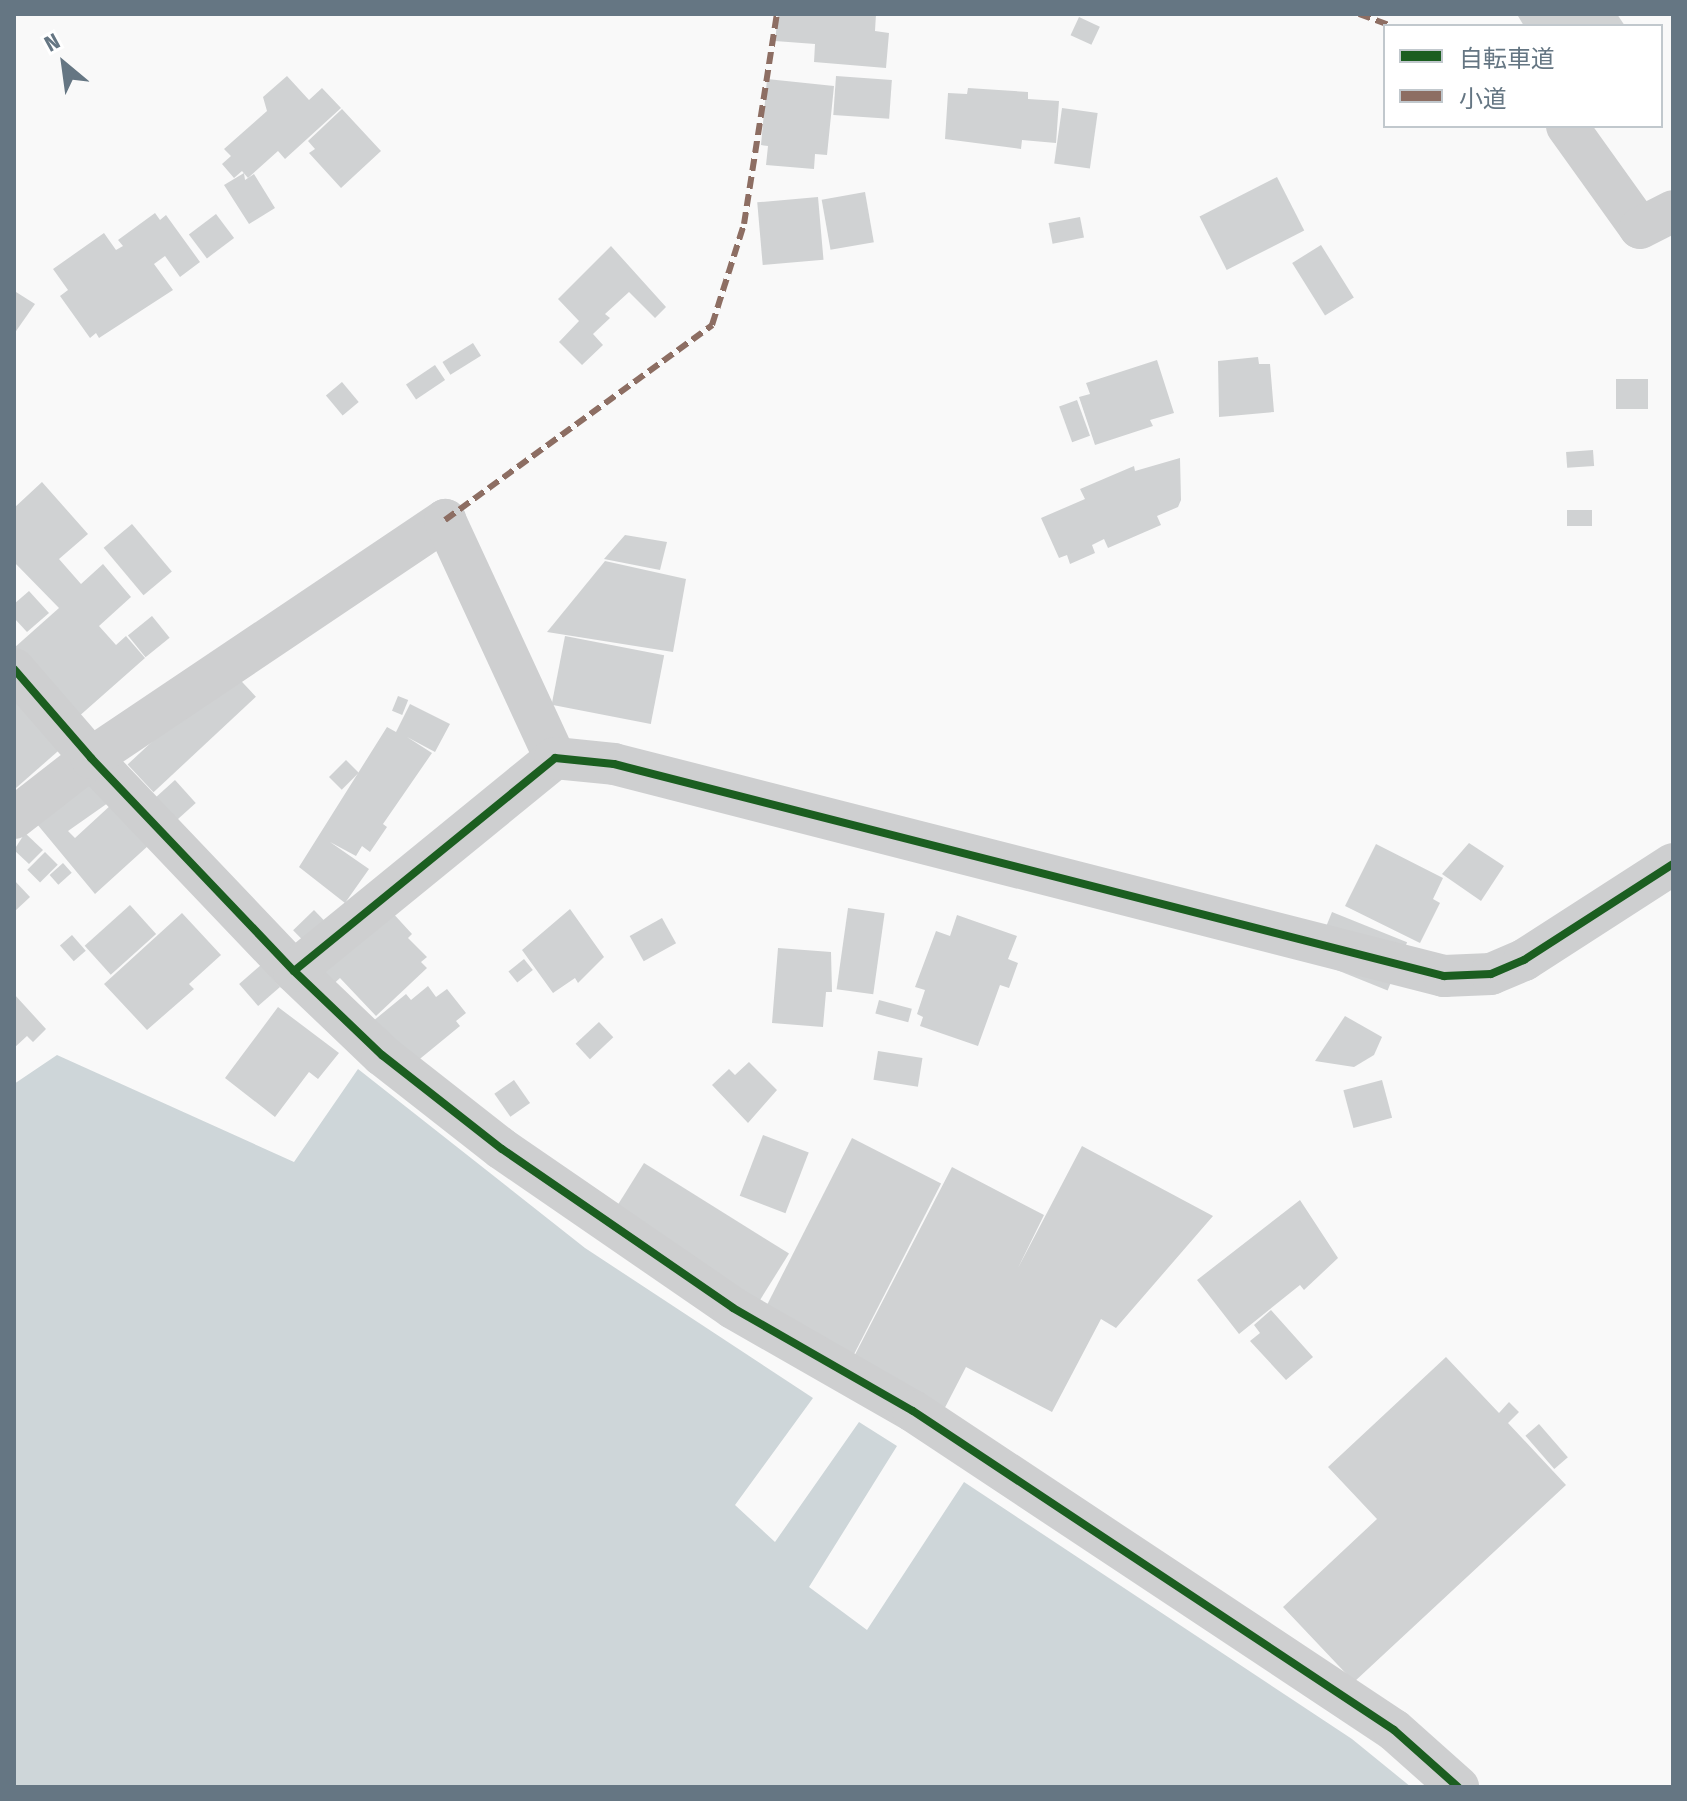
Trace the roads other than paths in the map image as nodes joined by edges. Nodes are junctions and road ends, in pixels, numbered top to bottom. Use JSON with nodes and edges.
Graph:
{"nodes":[{"id":1,"x":1568,"y":128,"type":"edge"},
{"id":2,"x":1673,"y":211,"type":"edge"},
{"id":3,"x":14,"y":669,"type":"edge"},
{"id":4,"x":91,"y":758,"type":"junction"},
{"id":5,"x":555,"y":758,"type":"junction"},
{"id":6,"x":14,"y":818,"type":"edge"},
{"id":7,"x":1673,"y":864,"type":"edge"},
{"id":8,"x":294,"y":971,"type":"junction"},
{"id":9,"x":1458,"y":1787,"type":"edge"}],
"edges":[{"from":1,"to":2,"type":"street"},
{"from":3,"to":4,"type":"street"},
{"from":4,"to":5,"type":"street"},
{"from":4,"to":6,"type":"street"},
{"from":4,"to":8,"type":"street"},
{"from":5,"to":7,"type":"street"},
{"from":5,"to":8,"type":"street"},
{"from":8,"to":9,"type":"street"}]}
